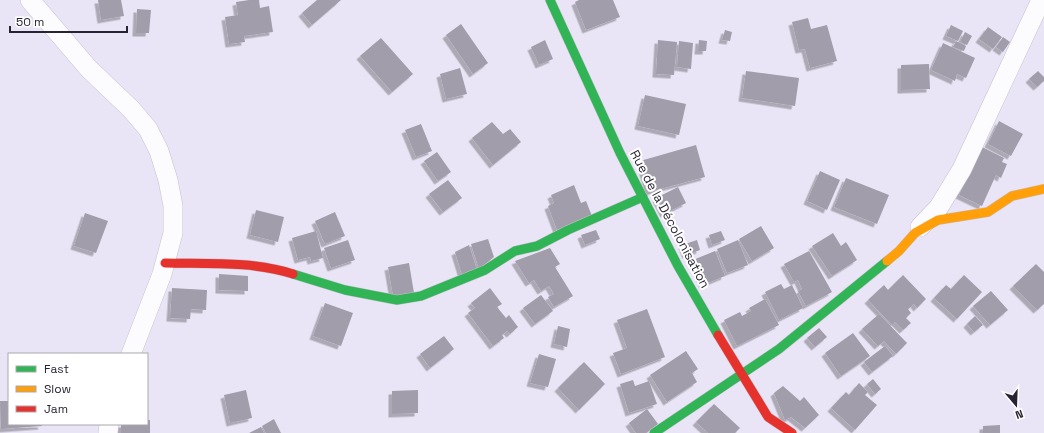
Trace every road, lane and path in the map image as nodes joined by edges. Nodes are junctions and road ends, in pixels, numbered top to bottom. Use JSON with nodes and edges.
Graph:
{"nodes":[{"id":1,"x":30,"y":0,"type":"edge"},
{"id":2,"x":550,"y":0,"type":"edge"},
{"id":3,"x":1041,"y":0,"type":"edge"},
{"id":4,"x":1044,"y":189,"type":"edge"},
{"id":5,"x":643,"y":197,"type":"junction"},
{"id":6,"x":899,"y":250,"type":"junction"},
{"id":7,"x":165,"y":263,"type":"junction"},
{"id":8,"x":131,"y":353,"type":"edge"},
{"id":9,"x":741,"y":375,"type":"junction"},
{"id":10,"x":654,"y":433,"type":"edge"},
{"id":11,"x":792,"y":433,"type":"edge"}],
"edges":[{"from":1,"to":7,"type":"street"},
{"from":2,"to":5,"type":"street","name":"Rue de la Décolonisation"},
{"from":3,"to":6,"type":"street"},
{"from":4,"to":6,"type":"street"},
{"from":5,"to":7,"type":"street"},
{"from":5,"to":9,"type":"street","name":"Rue de la Décolonisation"},
{"from":6,"to":9,"type":"street"},
{"from":7,"to":8,"type":"street"},
{"from":9,"to":10,"type":"street"},
{"from":9,"to":11,"type":"street","name":"Rue de la Décolonisation"}]}
